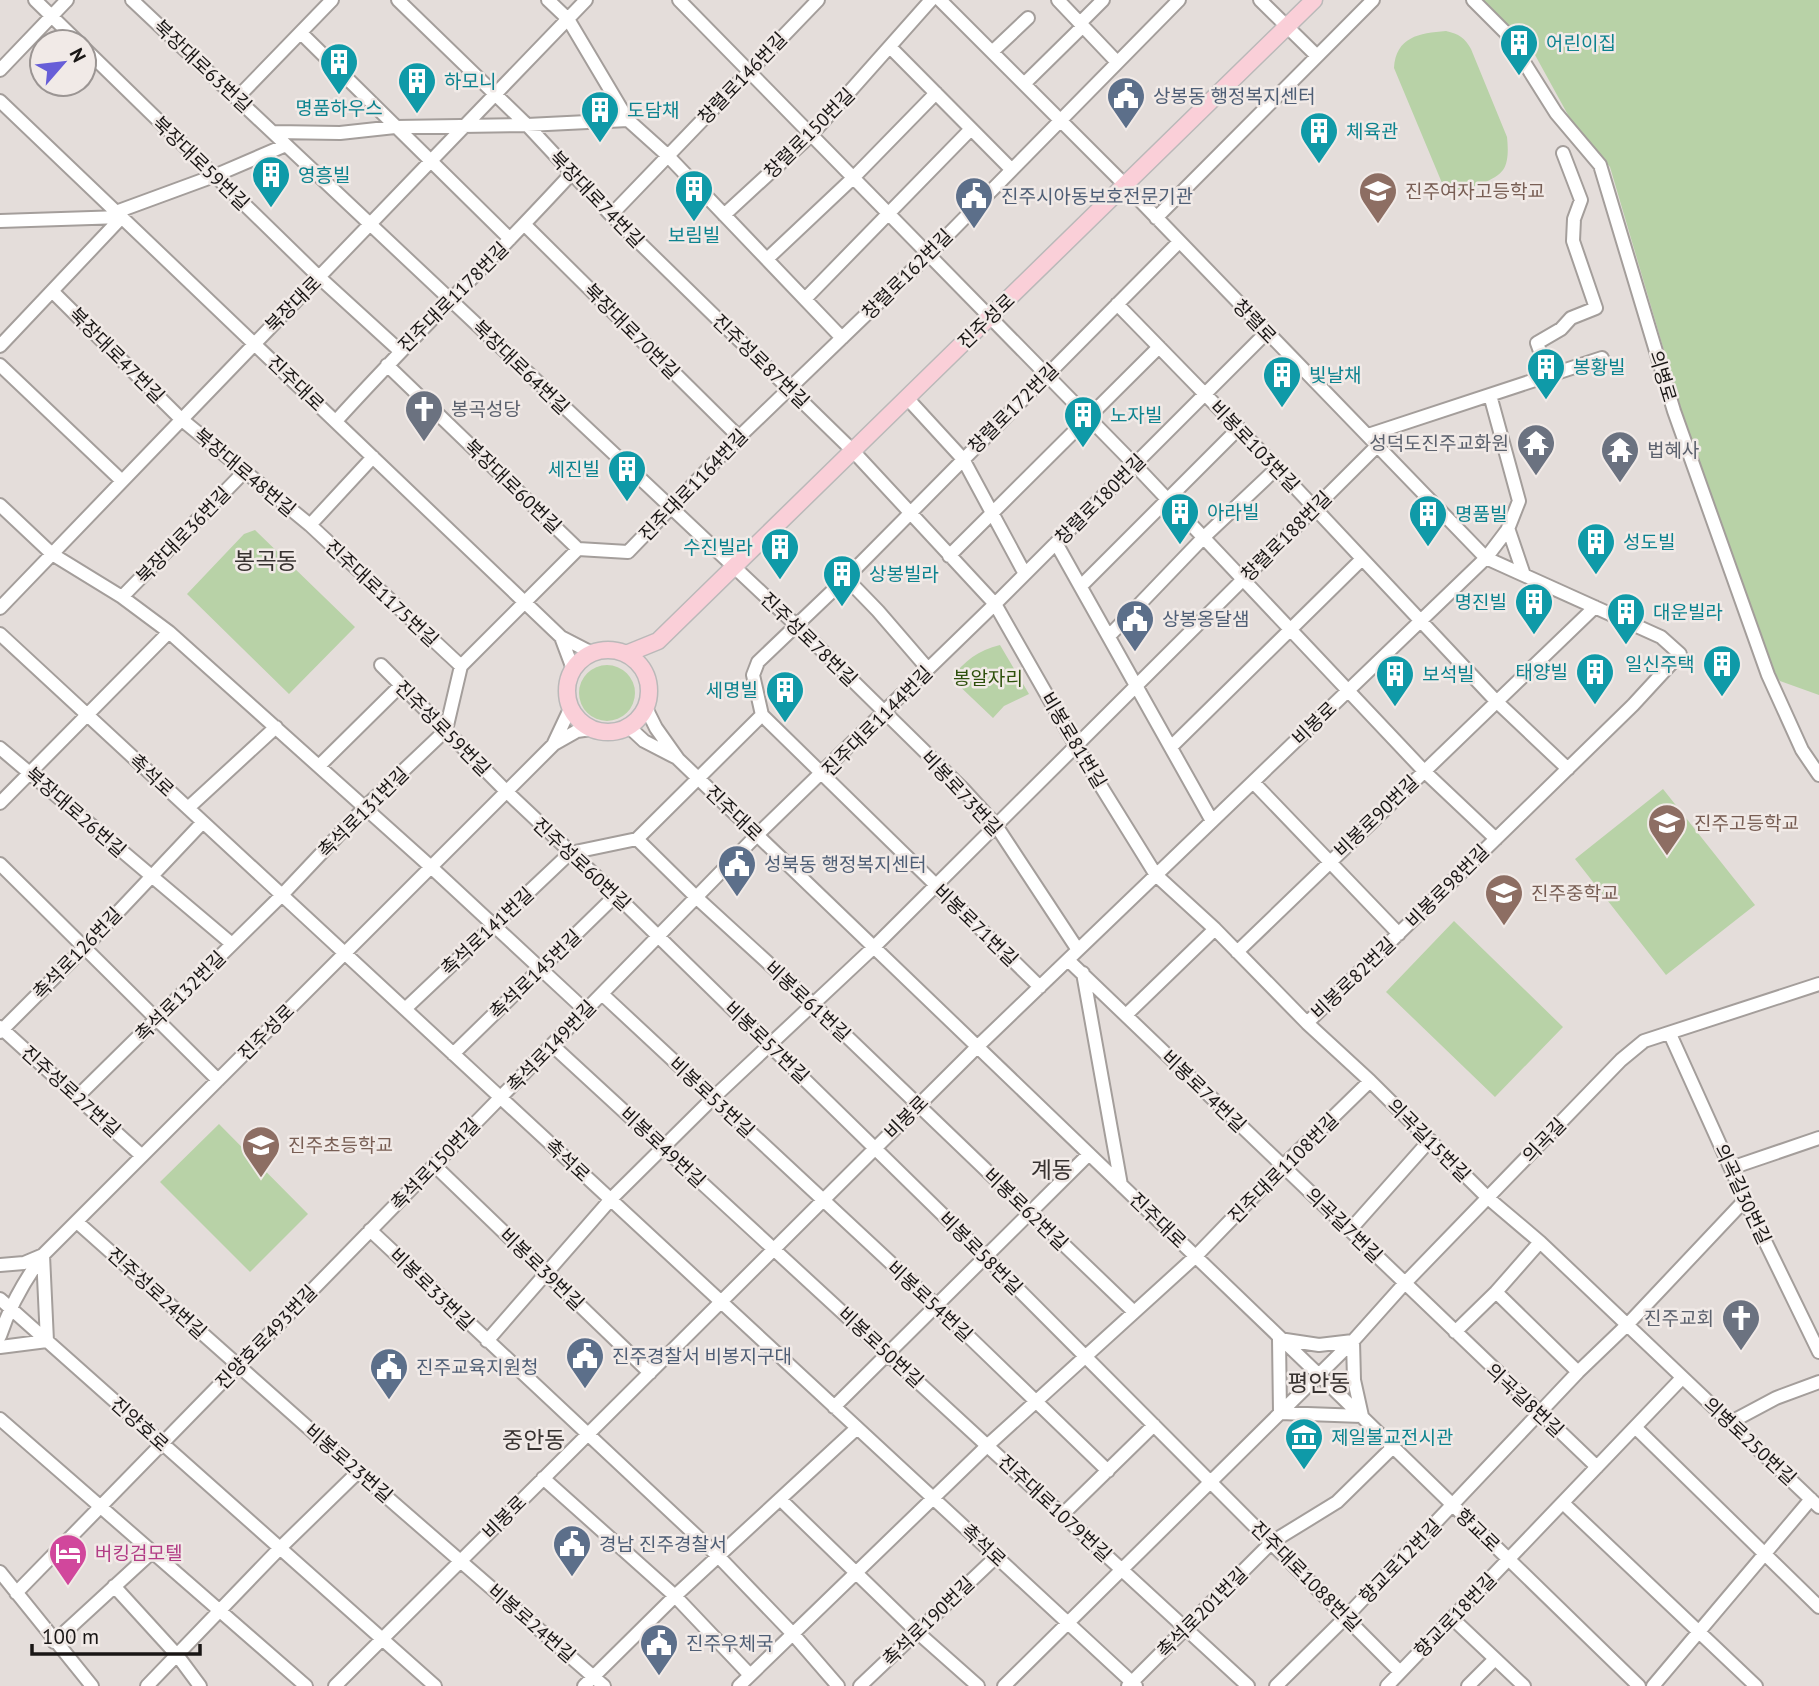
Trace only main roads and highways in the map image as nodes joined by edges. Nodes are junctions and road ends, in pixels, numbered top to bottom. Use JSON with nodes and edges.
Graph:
{"nodes":[{"id":1,"x":1314,"y":0,"type":"edge"},
{"id":2,"x":658,"y":641,"type":"junction"},
{"id":3,"x":626,"y":654,"type":"junction"},
{"id":4,"x":644,"y":671,"type":"junction"}],
"edges":[{"from":1,"to":2,"type":"main road","name":"진주성로"},
{"from":2,"to":3,"type":"main road"},
{"from":2,"to":4,"type":"main road"},
{"from":3,"to":4,"type":"main road"},
{"from":3,"to":4,"type":"main road"}]}
